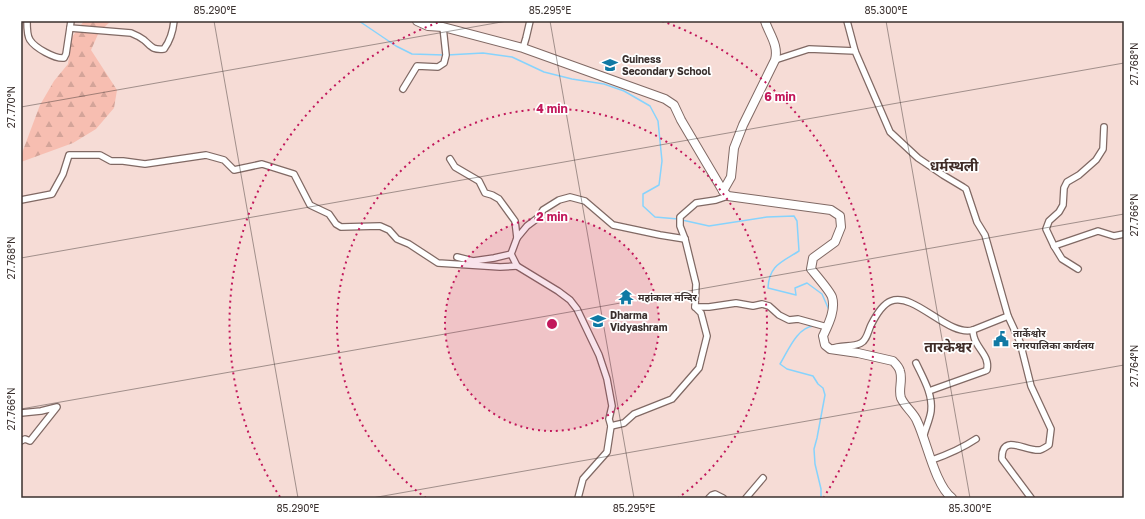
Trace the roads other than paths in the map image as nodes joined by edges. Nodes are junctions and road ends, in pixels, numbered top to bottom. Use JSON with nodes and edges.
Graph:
{"nodes":[{"id":1,"x":27,"y":21,"type":"edge"},
{"id":2,"x":71,"y":21,"type":"edge"},
{"id":3,"x":168,"y":21,"type":"edge"},
{"id":4,"x":417,"y":21,"type":"edge"},
{"id":5,"x":530,"y":21,"type":"edge"},
{"id":6,"x":766,"y":21,"type":"edge"},
{"id":7,"x":847,"y":21,"type":"edge"},
{"id":8,"x":174,"y":22,"type":"edge"},
{"id":9,"x":427,"y":24,"type":"edge"},
{"id":10,"x":443,"y":27,"type":"junction"},
{"id":11,"x":70,"y":28,"type":"junction"},
{"id":12,"x":523,"y":48,"type":"junction"},
{"id":13,"x":855,"y":51,"type":"junction"},
{"id":14,"x":775,"y":60,"type":"junction"},
{"id":15,"x":403,"y":89,"type":"dead end"},
{"id":16,"x":1104,"y":127,"type":"dead end"},
{"id":17,"x":450,"y":159,"type":"dead end"},
{"id":18,"x":725,"y":193,"type":"junction"},
{"id":19,"x":21,"y":200,"type":"edge"},
{"id":20,"x":1124,"y":234,"type":"edge"},
{"id":21,"x":517,"y":238,"type":"junction"},
{"id":22,"x":685,"y":239,"type":"junction"},
{"id":23,"x":1054,"y":246,"type":"junction"},
{"id":24,"x":511,"y":254,"type":"junction"},
{"id":25,"x":457,"y":257,"type":"dead end"},
{"id":26,"x":517,"y":266,"type":"junction"},
{"id":27,"x":1078,"y":269,"type":"dead end"},
{"id":28,"x":695,"y":307,"type":"junction"},
{"id":29,"x":1008,"y":316,"type":"junction"},
{"id":30,"x":825,"y":327,"type":"junction"},
{"id":31,"x":973,"y":330,"type":"junction"},
{"id":32,"x":830,"y":349,"type":"junction"},
{"id":33,"x":916,"y":363,"type":"dead end"},
{"id":34,"x":929,"y":391,"type":"junction"},
{"id":35,"x":21,"y":412,"type":"edge"},
{"id":36,"x":611,"y":426,"type":"junction"},
{"id":37,"x":924,"y":435,"type":"junction"},
{"id":38,"x":976,"y":438,"type":"dead end"},
{"id":39,"x":21,"y":441,"type":"edge"},
{"id":40,"x":932,"y":460,"type":"junction"},
{"id":41,"x":763,"y":478,"type":"dead end"},
{"id":42,"x":578,"y":498,"type":"edge"},
{"id":43,"x":710,"y":498,"type":"edge"},
{"id":44,"x":723,"y":498,"type":"edge"},
{"id":45,"x":746,"y":498,"type":"edge"},
{"id":46,"x":952,"y":498,"type":"edge"},
{"id":47,"x":1031,"y":498,"type":"edge"}],
"edges":[{"from":1,"to":11,"type":"street"},
{"from":2,"to":11,"type":"street"},
{"from":3,"to":8,"type":"street"},
{"from":4,"to":9,"type":"street"},
{"from":5,"to":12,"type":"street"},
{"from":6,"to":14,"type":"street"},
{"from":7,"to":13,"type":"street"},
{"from":8,"to":11,"type":"street"},
{"from":9,"to":10,"type":"street"},
{"from":10,"to":12,"type":"street"},
{"from":10,"to":15,"type":"street"},
{"from":12,"to":18,"type":"street"},
{"from":13,"to":14,"type":"street"},
{"from":13,"to":29,"type":"street"},
{"from":14,"to":18,"type":"street"},
{"from":16,"to":23,"type":"street"},
{"from":17,"to":21,"type":"street"},
{"from":18,"to":22,"type":"street"},
{"from":18,"to":30,"type":"street"},
{"from":19,"to":26,"type":"street"},
{"from":20,"to":23,"type":"street"},
{"from":21,"to":22,"type":"street"},
{"from":21,"to":24,"type":"street"},
{"from":22,"to":28,"type":"street"},
{"from":23,"to":27,"type":"street"},
{"from":24,"to":25,"type":"street"},
{"from":24,"to":26,"type":"street"},
{"from":26,"to":36,"type":"street"},
{"from":28,"to":30,"type":"street"},
{"from":28,"to":36,"type":"street"},
{"from":29,"to":31,"type":"street"},
{"from":29,"to":47,"type":"street"},
{"from":30,"to":32,"type":"street"},
{"from":31,"to":32,"type":"street"},
{"from":31,"to":34,"type":"street"},
{"from":32,"to":37,"type":"street"},
{"from":33,"to":34,"type":"street"},
{"from":34,"to":37,"type":"street"},
{"from":35,"to":39,"type":"street"},
{"from":36,"to":42,"type":"street"},
{"from":37,"to":40,"type":"street"},
{"from":38,"to":40,"type":"street"},
{"from":40,"to":46,"type":"street"},
{"from":41,"to":45,"type":"street"},
{"from":43,"to":44,"type":"street"}]}
